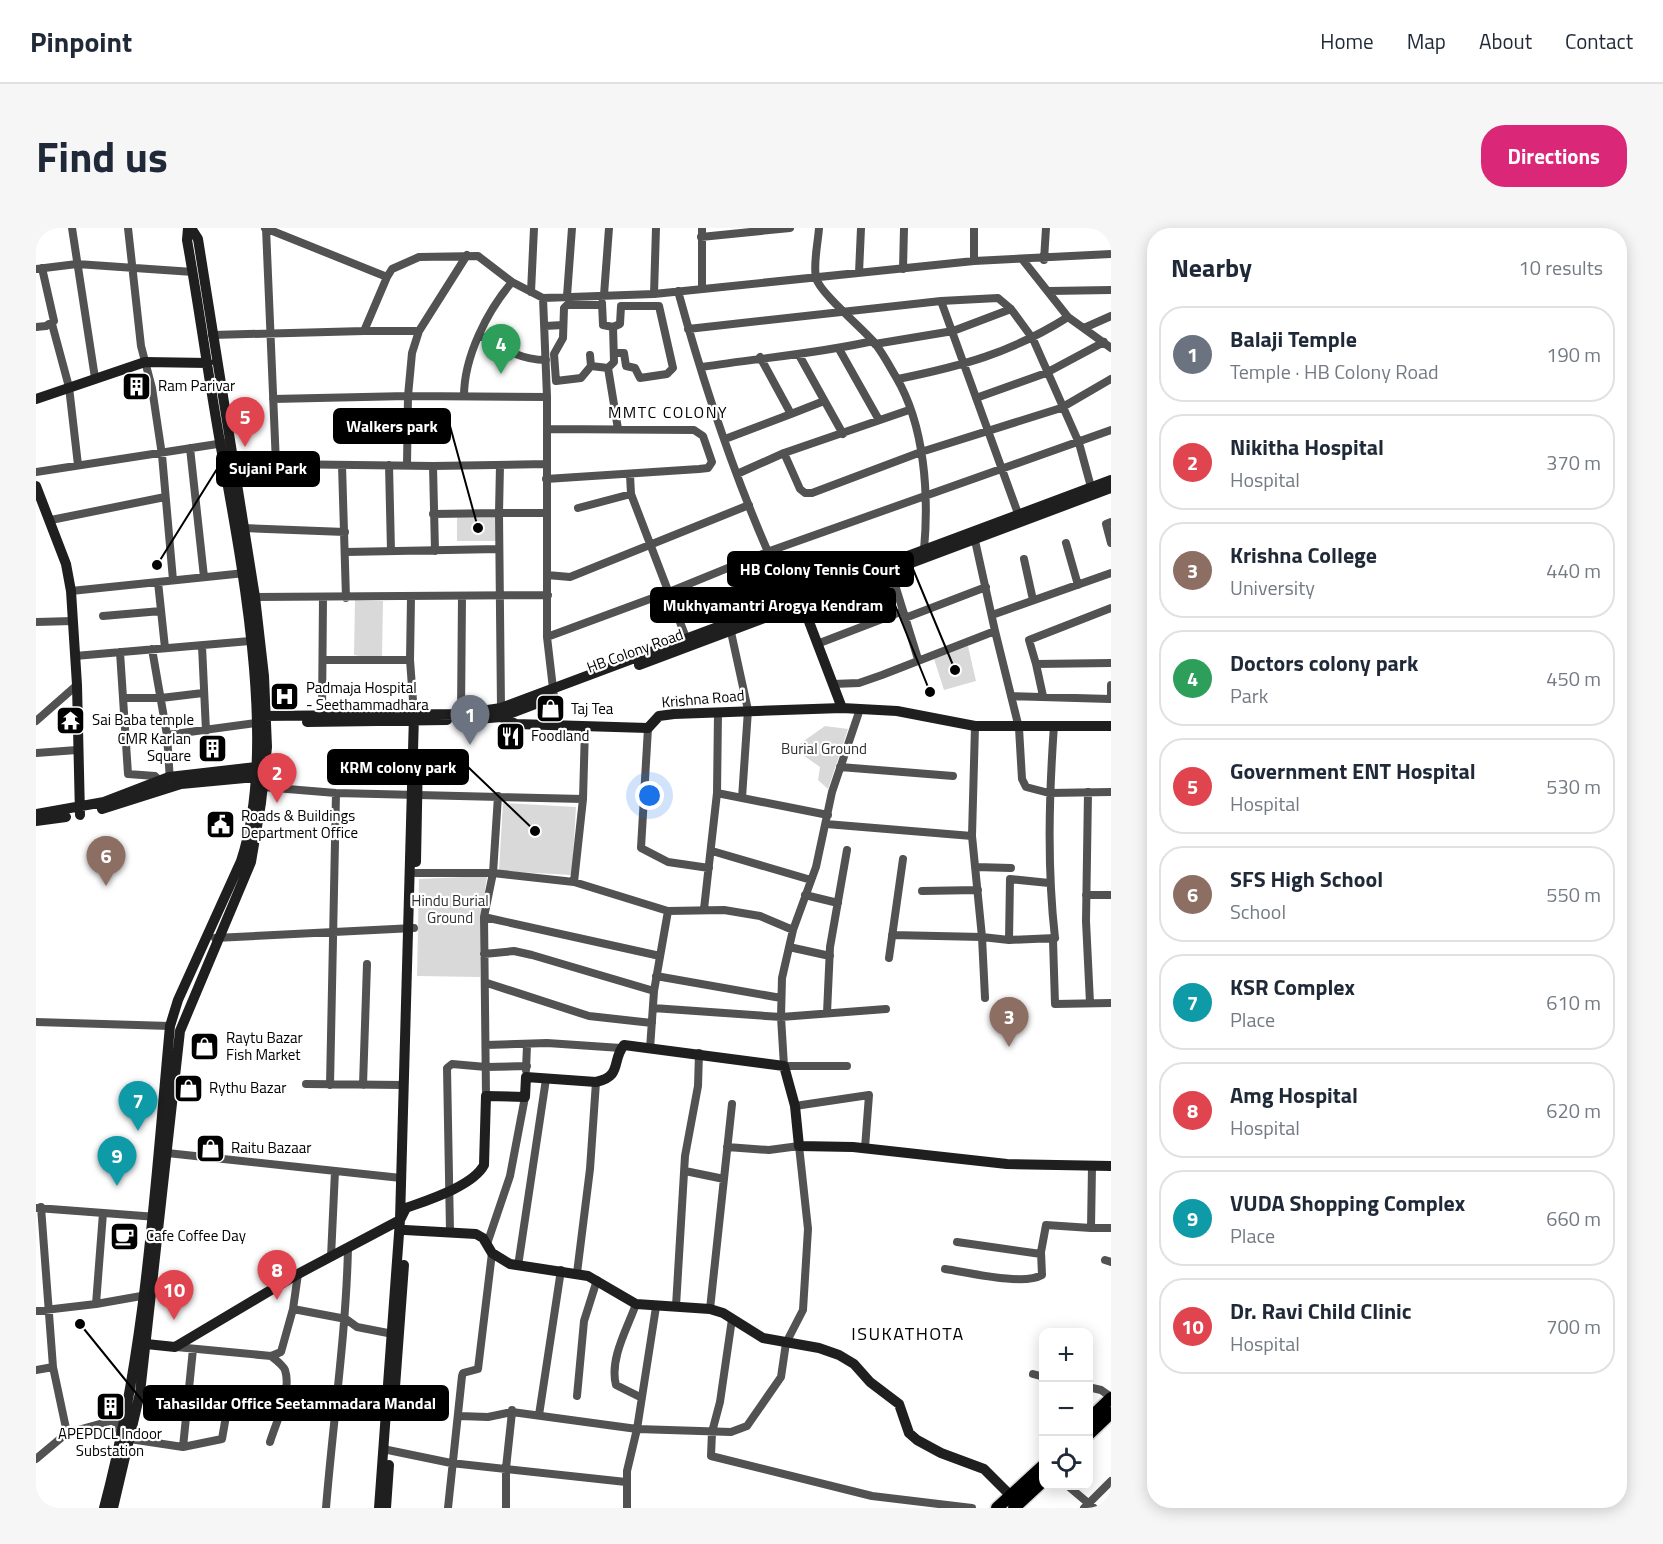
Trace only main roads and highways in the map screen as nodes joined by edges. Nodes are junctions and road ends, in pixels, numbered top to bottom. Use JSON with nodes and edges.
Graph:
{"nodes":[{"id":1,"x":1111,"y":1398,"type":"edge"},
{"id":2,"x":1111,"y":1413,"type":"edge"},
{"id":3,"x":1093,"y":1416,"type":"edge"},
{"id":4,"x":1093,"y":1431,"type":"edge"},
{"id":5,"x":1039,"y":1469,"type":"edge"},
{"id":6,"x":1039,"y":1484,"type":"edge"},
{"id":7,"x":997,"y":1508,"type":"edge"},
{"id":8,"x":1014,"y":1508,"type":"edge"}],
"edges":[{"from":1,"to":3,"type":"main road"},
{"from":2,"to":4,"type":"main road"},
{"from":5,"to":7,"type":"main road"},
{"from":6,"to":8,"type":"main road"}]}
